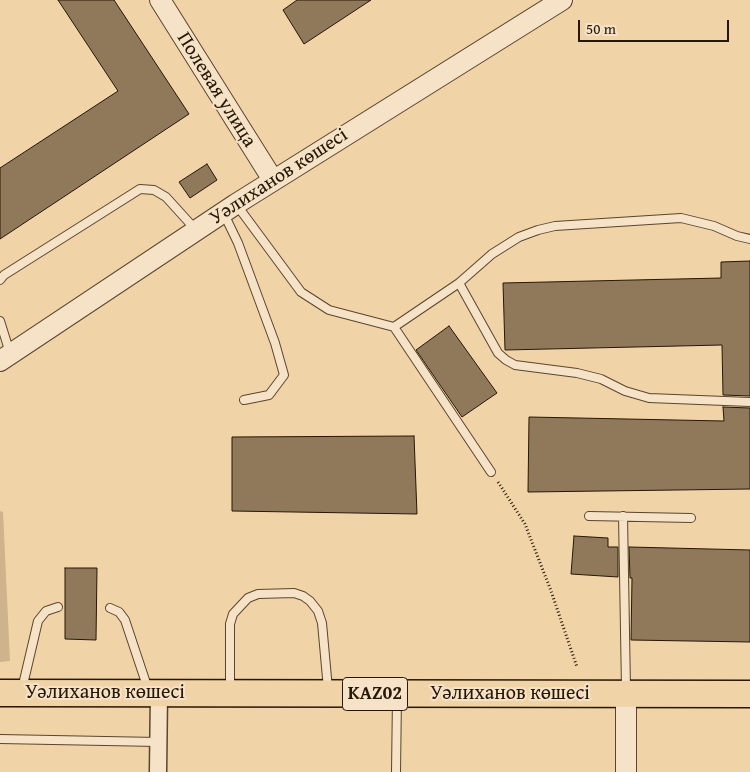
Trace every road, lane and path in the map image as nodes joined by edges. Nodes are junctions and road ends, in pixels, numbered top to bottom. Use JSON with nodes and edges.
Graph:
{"nodes":[{"id":1,"x":160,"y":0,"type":"edge"},
{"id":2,"x":562,"y":0,"type":"edge"},
{"id":3,"x":273,"y":180,"type":"junction"},
{"id":4,"x":229,"y":208,"type":"junction"},
{"id":5,"x":197,"y":230,"type":"junction"},
{"id":6,"x":750,"y":239,"type":"edge"},
{"id":7,"x":0,"y":280,"type":"edge"},
{"id":8,"x":459,"y":283,"type":"junction"},
{"id":9,"x":0,"y":322,"type":"edge"},
{"id":10,"x":394,"y":327,"type":"junction"},
{"id":11,"x":5,"y":358,"type":"edge"},
{"id":12,"x":244,"y":400,"type":"dead end"},
{"id":13,"x":750,"y":402,"type":"edge"},
{"id":14,"x":491,"y":472,"type":"joint"},
{"id":15,"x":589,"y":516,"type":"dead end"},
{"id":16,"x":623,"y":516,"type":"junction"},
{"id":17,"x":691,"y":518,"type":"dead end"},
{"id":18,"x":58,"y":607,"type":"dead end"},
{"id":19,"x":110,"y":608,"type":"dead end"},
{"id":20,"x":578,"y":667,"type":"dead end"},
{"id":21,"x":10,"y":693,"type":"edge"},
{"id":22,"x":154,"y":693,"type":"junction"},
{"id":23,"x":626,"y":693,"type":"junction"},
{"id":24,"x":230,"y":694,"type":"junction"},
{"id":25,"x":328,"y":694,"type":"junction"},
{"id":26,"x":750,"y":694,"type":"edge"},
{"id":27,"x":397,"y":695,"type":"junction"},
{"id":28,"x":0,"y":739,"type":"edge"},
{"id":29,"x":158,"y":742,"type":"junction"},
{"id":30,"x":158,"y":772,"type":"edge"},
{"id":31,"x":396,"y":772,"type":"edge"},
{"id":32,"x":626,"y":772,"type":"edge"}],
"edges":[{"from":1,"to":3,"type":"street","name":"Полевая улица"},
{"from":2,"to":3,"type":"street","name":"Уәлиханов көшесі"},
{"from":3,"to":4,"type":"street","name":"Уәлиханов көшесі"},
{"from":4,"to":5,"type":"street","name":"Уәлиханов көшесі"},
{"from":4,"to":10,"type":"lane"},
{"from":4,"to":12,"type":"lane"},
{"from":5,"to":7,"type":"lane"},
{"from":5,"to":11,"type":"street","name":"Уәлиханов көшесі"},
{"from":6,"to":8,"type":"lane"},
{"from":8,"to":10,"type":"lane"},
{"from":8,"to":13,"type":"lane"},
{"from":9,"to":11,"type":"lane"},
{"from":10,"to":14,"type":"lane"},
{"from":14,"to":20,"type":"path"},
{"from":15,"to":16,"type":"lane"},
{"from":16,"to":17,"type":"lane"},
{"from":16,"to":23,"type":"lane"},
{"from":18,"to":21,"type":"lane"},
{"from":19,"to":22,"type":"lane"},
{"from":21,"to":22,"type":"highway","name":"Уәлиханов көшесі","number":"KАZ02"},
{"from":22,"to":24,"type":"highway","name":"Уәлиханов көшесі","number":"KАZ02"},
{"from":22,"to":29,"type":"street"},
{"from":23,"to":26,"type":"highway","name":"Уәлиханов көшесі","number":"KАZ02"},
{"from":23,"to":27,"type":"highway","name":"Уәлиханов көшесі","number":"KАZ02"},
{"from":23,"to":32,"type":"street"},
{"from":24,"to":25,"type":"highway","name":"Уәлиханов көшесі","number":"KАZ02"},
{"from":24,"to":25,"type":"lane"},
{"from":25,"to":27,"type":"highway","name":"Уәлиханов көшесі","number":"KАZ02"},
{"from":27,"to":31,"type":"lane"},
{"from":28,"to":29,"type":"lane"},
{"from":29,"to":30,"type":"street"}]}
